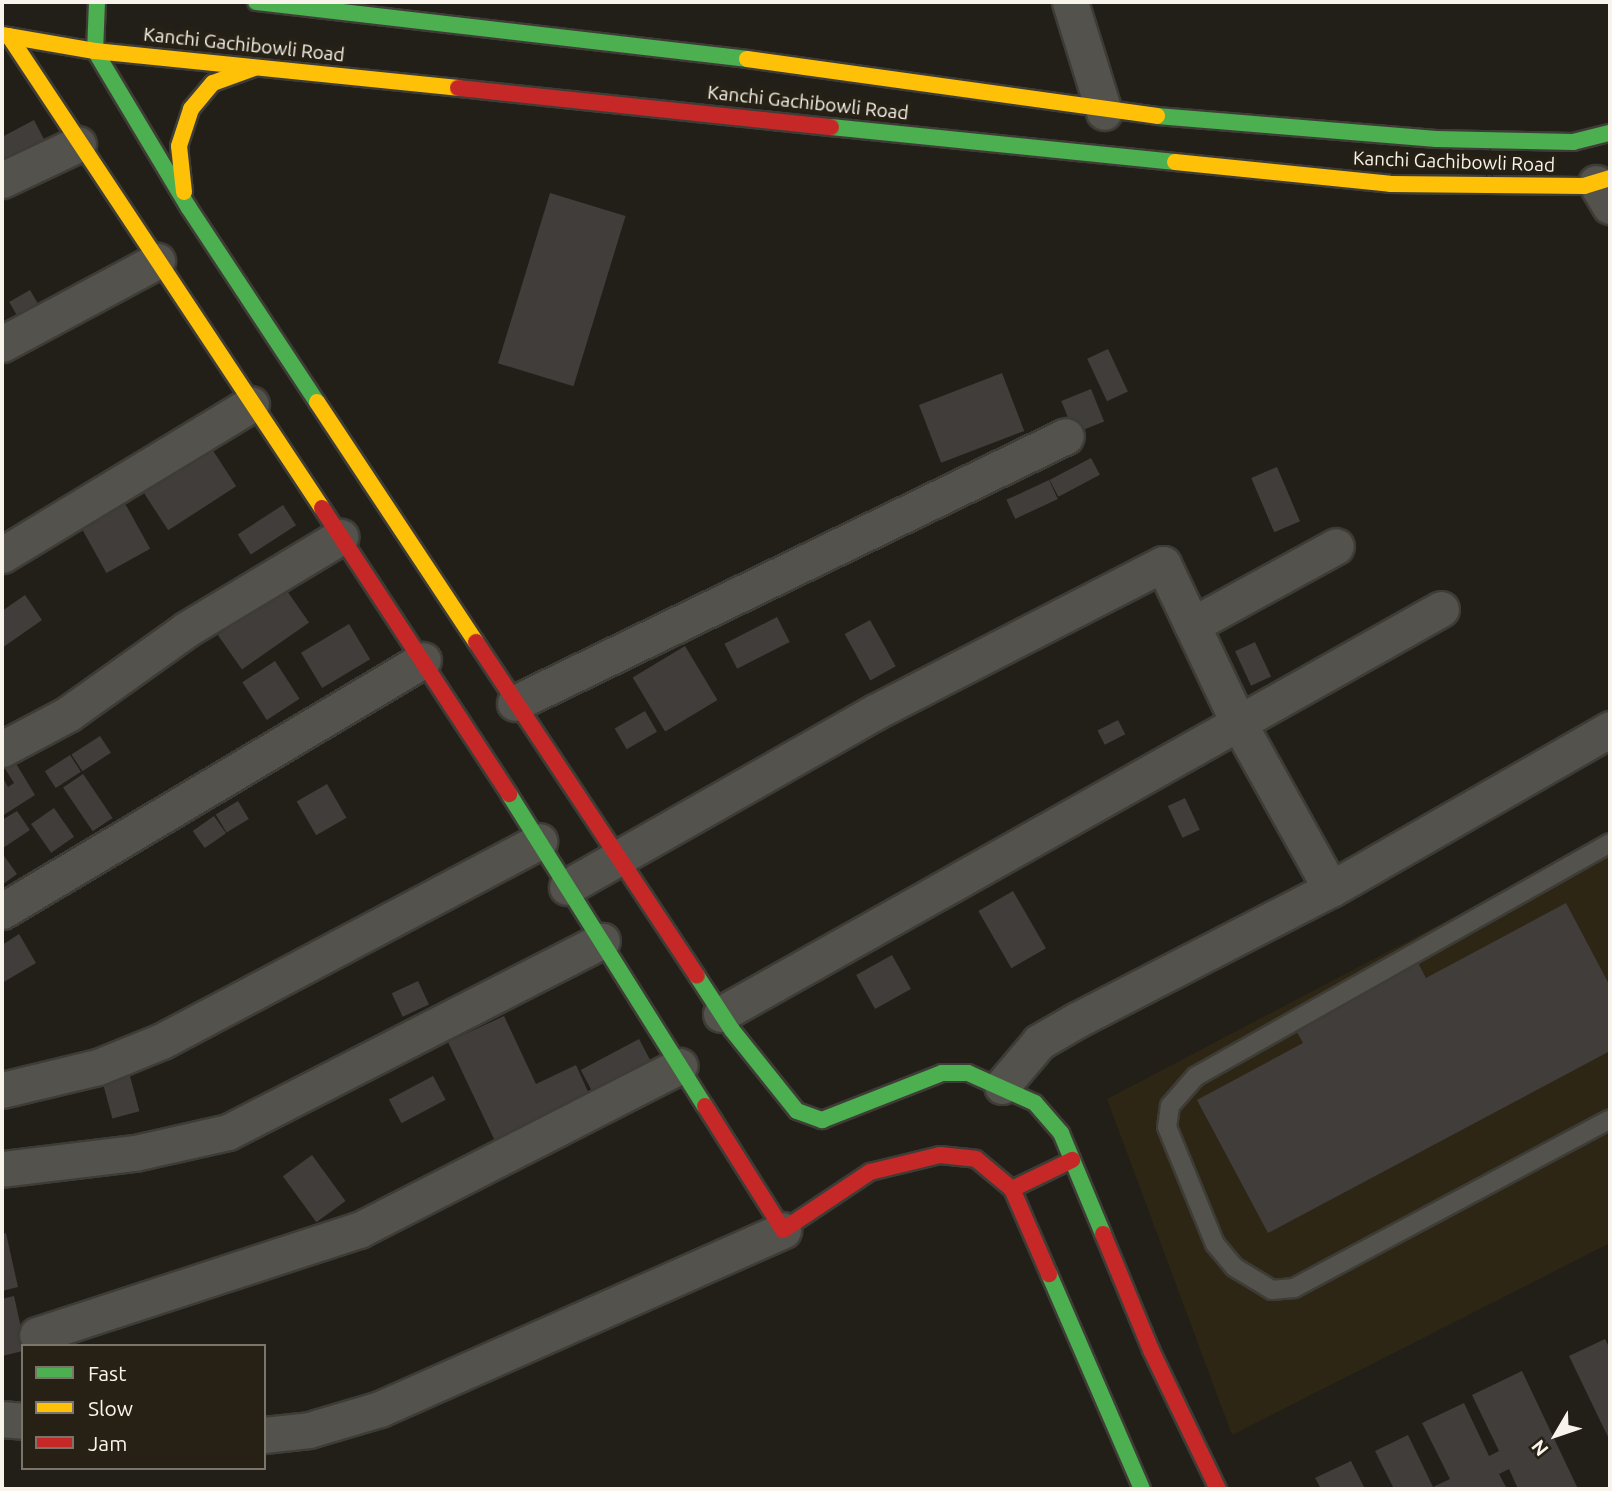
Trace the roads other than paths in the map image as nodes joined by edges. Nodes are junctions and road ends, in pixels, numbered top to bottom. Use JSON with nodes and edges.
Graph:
{"nodes":[{"id":1,"x":97,"y":2,"type":"edge"},
{"id":2,"x":256,"y":2,"type":"edge"},
{"id":3,"x":1070,"y":2,"type":"edge"},
{"id":4,"x":5,"y":36,"type":"edge"},
{"id":5,"x":95,"y":51,"type":"junction"},
{"id":6,"x":256,"y":67,"type":"junction"},
{"id":7,"x":1104,"y":113,"type":"junction"},
{"id":8,"x":1610,"y":133,"type":"edge"},
{"id":9,"x":78,"y":144,"type":"junction"},
{"id":10,"x":2,"y":180,"type":"edge"},
{"id":11,"x":1606,"y":189,"type":"edge"},
{"id":12,"x":189,"y":208,"type":"junction"},
{"id":13,"x":157,"y":261,"type":"junction"},
{"id":14,"x":2,"y":344,"type":"edge"},
{"id":15,"x":251,"y":404,"type":"junction"},
{"id":16,"x":1066,"y":436,"type":"dead end"},
{"id":17,"x":340,"y":537,"type":"junction"},
{"id":18,"x":1336,"y":546,"type":"dead end"},
{"id":19,"x":2,"y":555,"type":"edge"},
{"id":20,"x":1441,"y":609,"type":"dead end"},
{"id":21,"x":1192,"y":625,"type":"junction"},
{"id":22,"x":423,"y":660,"type":"junction"},
{"id":23,"x":515,"y":702,"type":"junction"},
{"id":24,"x":1238,"y":722,"type":"junction"},
{"id":25,"x":1610,"y":729,"type":"edge"},
{"id":26,"x":2,"y":749,"type":"edge"},
{"id":27,"x":539,"y":841,"type":"junction"},
{"id":28,"x":1610,"y":843,"type":"edge"},
{"id":29,"x":616,"y":856,"type":"junction"},
{"id":30,"x":567,"y":887,"type":"junction"},
{"id":31,"x":1331,"y":889,"type":"junction"},
{"id":32,"x":2,"y":911,"type":"edge"},
{"id":33,"x":602,"y":942,"type":"junction"},
{"id":34,"x":721,"y":1014,"type":"junction"},
{"id":35,"x":680,"y":1066,"type":"junction"},
{"id":36,"x":1002,"y":1086,"type":"junction"},
{"id":37,"x":2,"y":1090,"type":"edge"},
{"id":38,"x":1610,"y":1119,"type":"edge"},
{"id":39,"x":1072,"y":1160,"type":"junction"},
{"id":40,"x":2,"y":1169,"type":"edge"},
{"id":41,"x":1012,"y":1189,"type":"junction"},
{"id":42,"x":783,"y":1230,"type":"junction"},
{"id":43,"x":37,"y":1335,"type":"dead end"},
{"id":44,"x":2,"y":1419,"type":"edge"},
{"id":45,"x":21,"y":1421,"type":"edge"},
{"id":46,"x":266,"y":1435,"type":"edge"},
{"id":47,"x":1142,"y":1489,"type":"edge"},
{"id":48,"x":1218,"y":1489,"type":"edge"}],
"edges":[{"from":1,"to":5,"type":"street"},
{"from":2,"to":7,"type":"street","name":"Kanchi Gachibowli Road"},
{"from":3,"to":7,"type":"street"},
{"from":4,"to":5,"type":"street","name":"Kanchi Gachibowli Road"},
{"from":4,"to":9,"type":"street"},
{"from":5,"to":6,"type":"street","name":"Kanchi Gachibowli Road"},
{"from":5,"to":12,"type":"street"},
{"from":6,"to":11,"type":"street","name":"Kanchi Gachibowli Road"},
{"from":6,"to":12,"type":"street"},
{"from":7,"to":8,"type":"street","name":"Kanchi Gachibowli Road"},
{"from":9,"to":10,"type":"street"},
{"from":9,"to":13,"type":"street"},
{"from":12,"to":23,"type":"street"},
{"from":13,"to":14,"type":"street"},
{"from":13,"to":15,"type":"street"},
{"from":15,"to":17,"type":"street"},
{"from":15,"to":19,"type":"street"},
{"from":16,"to":23,"type":"street"},
{"from":17,"to":22,"type":"street"},
{"from":17,"to":26,"type":"street"},
{"from":18,"to":21,"type":"street"},
{"from":20,"to":24,"type":"street"},
{"from":21,"to":24,"type":"street"},
{"from":21,"to":29,"type":"street"},
{"from":22,"to":27,"type":"street"},
{"from":22,"to":32,"type":"street"},
{"from":23,"to":29,"type":"street"},
{"from":24,"to":31,"type":"street"},
{"from":24,"to":34,"type":"street"},
{"from":25,"to":31,"type":"street"},
{"from":27,"to":30,"type":"street"},
{"from":27,"to":37,"type":"street"},
{"from":28,"to":38,"type":"lane"},
{"from":29,"to":30,"type":"street"},
{"from":29,"to":34,"type":"street"},
{"from":30,"to":33,"type":"street"},
{"from":31,"to":36,"type":"street"},
{"from":33,"to":35,"type":"street"},
{"from":33,"to":40,"type":"street"},
{"from":34,"to":36,"type":"street"},
{"from":35,"to":42,"type":"street"},
{"from":35,"to":43,"type":"street"},
{"from":36,"to":39,"type":"street"},
{"from":39,"to":41,"type":"street"},
{"from":39,"to":48,"type":"street"},
{"from":41,"to":42,"type":"street"},
{"from":41,"to":47,"type":"street"},
{"from":42,"to":46,"type":"street"},
{"from":44,"to":45,"type":"street"}]}
